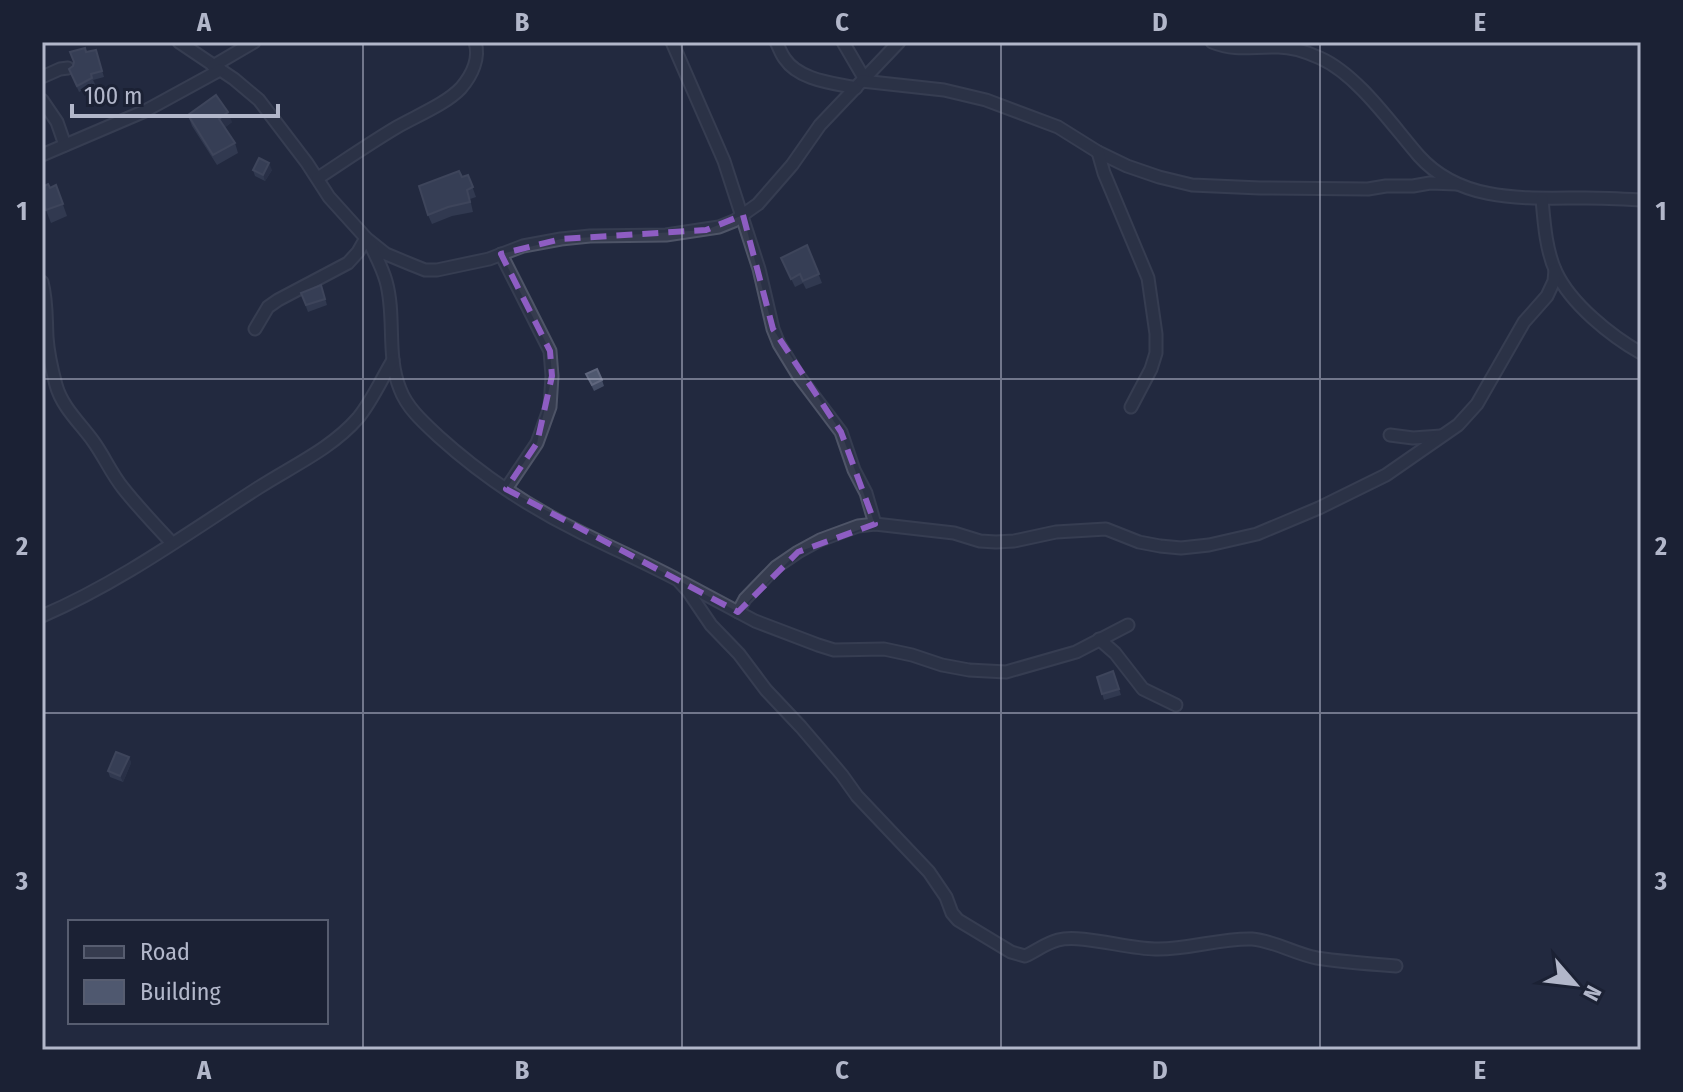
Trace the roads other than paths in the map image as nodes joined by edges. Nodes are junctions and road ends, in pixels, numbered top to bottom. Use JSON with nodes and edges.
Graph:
{"nodes":[{"id":1,"x":179,"y":42,"type":"edge"},
{"id":2,"x":254,"y":42,"type":"edge"},
{"id":3,"x":475,"y":42,"type":"edge"},
{"id":4,"x":672,"y":42,"type":"edge"},
{"id":5,"x":776,"y":42,"type":"edge"},
{"id":6,"x":843,"y":42,"type":"edge"},
{"id":7,"x":899,"y":42,"type":"edge"},
{"id":8,"x":1212,"y":42,"type":"edge"},
{"id":9,"x":68,"y":68,"type":"edge"},
{"id":10,"x":217,"y":68,"type":"junction"},
{"id":11,"x":42,"y":77,"type":"edge"},
{"id":12,"x":861,"y":83,"type":"junction"},
{"id":13,"x":42,"y":100,"type":"edge"},
{"id":14,"x":65,"y":145,"type":"junction"},
{"id":15,"x":1098,"y":152,"type":"junction"},
{"id":16,"x":42,"y":155,"type":"edge"},
{"id":17,"x":318,"y":178,"type":"junction"},
{"id":18,"x":1457,"y":184,"type":"junction"},
{"id":19,"x":1542,"y":199,"type":"junction"},
{"id":20,"x":1641,"y":200,"type":"edge"},
{"id":21,"x":743,"y":215,"type":"junction"},
{"id":22,"x":367,"y":240,"type":"junction"},
{"id":23,"x":501,"y":254,"type":"junction"},
{"id":24,"x":1555,"y":270,"type":"junction"},
{"id":25,"x":42,"y":282,"type":"edge"},
{"id":26,"x":255,"y":329,"type":"dead end"},
{"id":27,"x":1641,"y":353,"type":"edge"},
{"id":28,"x":46,"y":357,"type":"edge"},
{"id":29,"x":393,"y":359,"type":"junction"},
{"id":30,"x":1131,"y":407,"type":"dead end"},
{"id":31,"x":1390,"y":435,"type":"dead end"},
{"id":32,"x":1445,"y":436,"type":"junction"},
{"id":33,"x":506,"y":489,"type":"junction"},
{"id":34,"x":875,"y":524,"type":"junction"},
{"id":35,"x":172,"y":543,"type":"junction"},
{"id":36,"x":678,"y":580,"type":"junction"},
{"id":37,"x":738,"y":612,"type":"junction"},
{"id":38,"x":42,"y":616,"type":"edge"},
{"id":39,"x":1128,"y":625,"type":"dead end"},
{"id":40,"x":1099,"y":639,"type":"junction"},
{"id":41,"x":1176,"y":705,"type":"dead end"},
{"id":42,"x":1396,"y":966,"type":"dead end"}],
"edges":[{"from":1,"to":10,"type":"street"},
{"from":2,"to":10,"type":"street"},
{"from":3,"to":17,"type":"street"},
{"from":4,"to":21,"type":"street"},
{"from":5,"to":12,"type":"street"},
{"from":6,"to":12,"type":"street"},
{"from":7,"to":12,"type":"street"},
{"from":8,"to":18,"type":"street"},
{"from":9,"to":11,"type":"street"},
{"from":10,"to":14,"type":"street"},
{"from":10,"to":17,"type":"street"},
{"from":12,"to":15,"type":"street"},
{"from":12,"to":21,"type":"street"},
{"from":13,"to":14,"type":"street"},
{"from":14,"to":16,"type":"street"},
{"from":15,"to":18,"type":"street"},
{"from":15,"to":30,"type":"street"},
{"from":17,"to":22,"type":"street"},
{"from":18,"to":19,"type":"street"},
{"from":19,"to":20,"type":"street"},
{"from":19,"to":24,"type":"street"},
{"from":21,"to":23,"type":"street"},
{"from":21,"to":34,"type":"street"},
{"from":22,"to":23,"type":"street"},
{"from":22,"to":26,"type":"street"},
{"from":22,"to":29,"type":"street"},
{"from":23,"to":33,"type":"street"},
{"from":24,"to":27,"type":"street"},
{"from":24,"to":32,"type":"street"},
{"from":25,"to":28,"type":"street"},
{"from":28,"to":35,"type":"street"},
{"from":29,"to":33,"type":"street"},
{"from":29,"to":35,"type":"street"},
{"from":31,"to":32,"type":"street"},
{"from":32,"to":34,"type":"street"},
{"from":33,"to":36,"type":"street"},
{"from":34,"to":37,"type":"street"},
{"from":35,"to":38,"type":"street"},
{"from":36,"to":37,"type":"street"},
{"from":36,"to":42,"type":"street"},
{"from":37,"to":40,"type":"street"},
{"from":39,"to":40,"type":"street"},
{"from":40,"to":41,"type":"street"}]}
